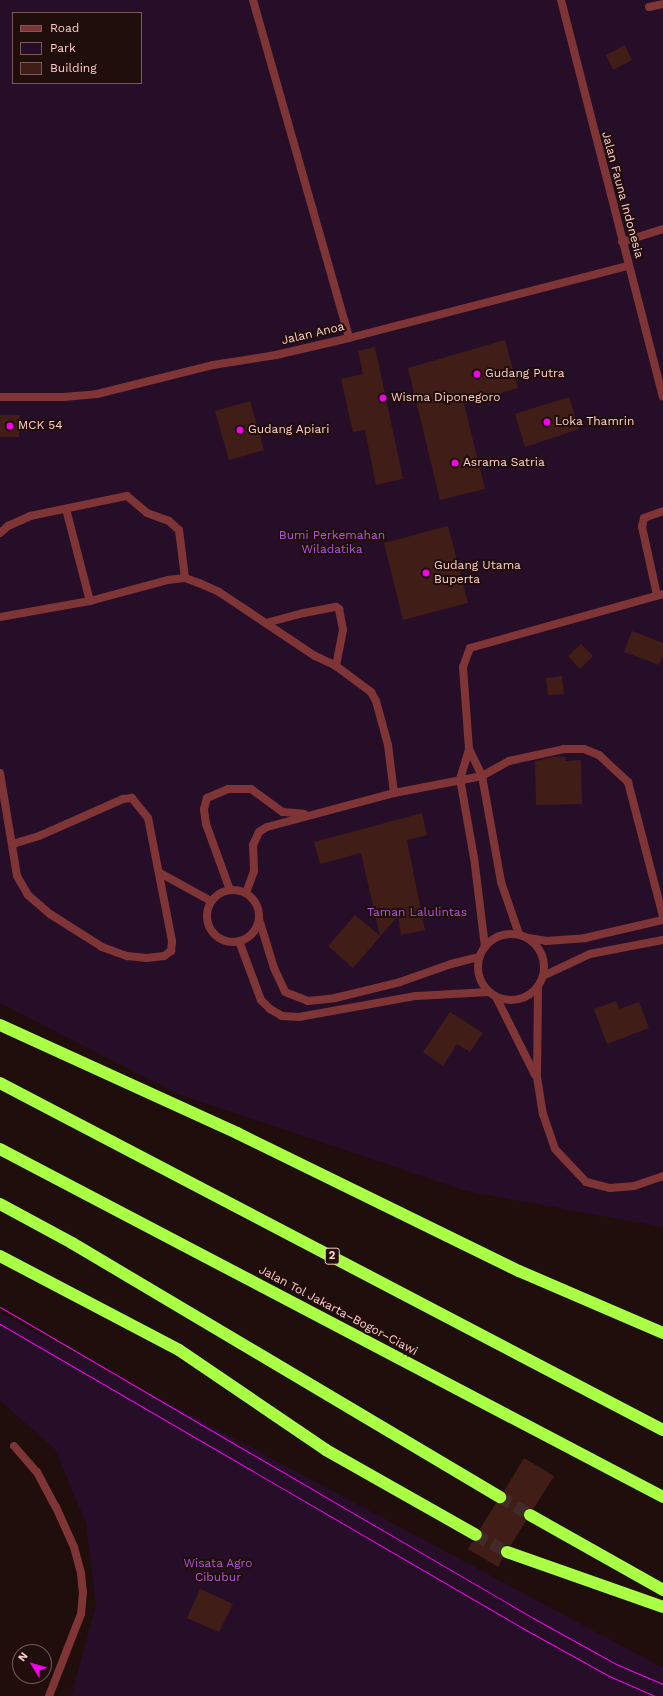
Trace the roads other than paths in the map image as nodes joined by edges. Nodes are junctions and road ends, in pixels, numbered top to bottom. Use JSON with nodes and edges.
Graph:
{"nodes":[{"id":1,"x":253,"y":0,"type":"edge"},
{"id":2,"x":561,"y":0,"type":"edge"},
{"id":3,"x":663,"y":4,"type":"edge"},
{"id":4,"x":649,"y":7,"type":"dead end"},
{"id":5,"x":663,"y":229,"type":"edge"},
{"id":6,"x":622,"y":242,"type":"junction"},
{"id":7,"x":628,"y":266,"type":"junction"},
{"id":8,"x":349,"y":338,"type":"junction"},
{"id":9,"x":663,"y":396,"type":"edge"},
{"id":10,"x":0,"y":397,"type":"edge"},
{"id":11,"x":66,"y":509,"type":"junction"},
{"id":12,"x":663,"y":511,"type":"edge"},
{"id":13,"x":0,"y":533,"type":"edge"},
{"id":14,"x":185,"y":578,"type":"junction"},
{"id":15,"x":660,"y":594,"type":"edge"},
{"id":16,"x":90,"y":601,"type":"junction"},
{"id":17,"x":0,"y":617,"type":"edge"},
{"id":18,"x":266,"y":624,"type":"junction"},
{"id":19,"x":336,"y":666,"type":"junction"},
{"id":20,"x":469,"y":749,"type":"junction"},
{"id":21,"x":0,"y":773,"type":"edge"},
{"id":22,"x":482,"y":776,"type":"junction"},
{"id":23,"x":460,"y":779,"type":"junction"},
{"id":24,"x":394,"y":793,"type":"junction"},
{"id":25,"x":309,"y":815,"type":"junction"},
{"id":26,"x":13,"y":844,"type":"junction"},
{"id":27,"x":160,"y":874,"type":"junction"},
{"id":28,"x":230,"y":890,"type":"junction"},
{"id":29,"x":246,"y":893,"type":"junction"},
{"id":30,"x":212,"y":900,"type":"junction"},
{"id":31,"x":663,"y":916,"type":"edge"},
{"id":32,"x":259,"y":919,"type":"junction"},
{"id":33,"x":663,"y":920,"type":"edge"},
{"id":34,"x":519,"y":934,"type":"junction"},
{"id":35,"x":528,"y":938,"type":"junction"},
{"id":36,"x":663,"y":940,"type":"edge"},
{"id":37,"x":239,"y":941,"type":"junction"},
{"id":38,"x":485,"y":947,"type":"junction"},
{"id":39,"x":479,"y":958,"type":"junction"},
{"id":40,"x":543,"y":976,"type":"junction"},
{"id":41,"x":538,"y":987,"type":"junction"},
{"id":42,"x":493,"y":995,"type":"junction"},
{"id":43,"x":0,"y":1025,"type":"edge"},
{"id":44,"x":537,"y":1077,"type":"junction"},
{"id":45,"x":0,"y":1083,"type":"edge"},
{"id":46,"x":0,"y":1150,"type":"edge"},
{"id":47,"x":663,"y":1176,"type":"edge"},
{"id":48,"x":0,"y":1204,"type":"edge"},
{"id":49,"x":0,"y":1256,"type":"edge"},
{"id":50,"x":663,"y":1333,"type":"edge"},
{"id":51,"x":663,"y":1430,"type":"edge"},
{"id":52,"x":14,"y":1446,"type":"dead end"},
{"id":53,"x":500,"y":1497,"type":"tunnel mouth"},
{"id":54,"x":663,"y":1497,"type":"edge"},
{"id":55,"x":530,"y":1515,"type":"tunnel mouth"},
{"id":56,"x":476,"y":1535,"type":"tunnel mouth"},
{"id":57,"x":506,"y":1552,"type":"tunnel mouth"},
{"id":58,"x":663,"y":1590,"type":"edge"},
{"id":59,"x":663,"y":1606,"type":"edge"},
{"id":60,"x":48,"y":1696,"type":"edge"}],
"edges":[{"from":1,"to":8,"type":"street"},
{"from":2,"to":6,"type":"street","name":"Jalan Fauna Indonesia"},
{"from":3,"to":4,"type":"street"},
{"from":5,"to":6,"type":"street"},
{"from":6,"to":7,"type":"street","name":"Jalan Fauna Indonesia"},
{"from":7,"to":8,"type":"street","name":"Jalan Anoa"},
{"from":7,"to":9,"type":"street","name":"Jalan Fauna Indonesia"},
{"from":8,"to":10,"type":"street","name":"Jalan Anoa"},
{"from":11,"to":13,"type":"street"},
{"from":11,"to":14,"type":"street"},
{"from":11,"to":16,"type":"street"},
{"from":12,"to":15,"type":"street"},
{"from":14,"to":16,"type":"street"},
{"from":14,"to":18,"type":"street"},
{"from":15,"to":20,"type":"street"},
{"from":16,"to":17,"type":"street"},
{"from":18,"to":19,"type":"street"},
{"from":18,"to":19,"type":"street"},
{"from":19,"to":24,"type":"street"},
{"from":20,"to":22,"type":"street"},
{"from":20,"to":23,"type":"street"},
{"from":21,"to":26,"type":"street"},
{"from":22,"to":23,"type":"street"},
{"from":22,"to":31,"type":"street"},
{"from":22,"to":34,"type":"street"},
{"from":23,"to":24,"type":"street"},
{"from":23,"to":38,"type":"street"},
{"from":24,"to":25,"type":"street"},
{"from":25,"to":28,"type":"street"},
{"from":25,"to":29,"type":"street"},
{"from":26,"to":27,"type":"street"},
{"from":26,"to":27,"type":"street"},
{"from":27,"to":30,"type":"street"},
{"from":28,"to":29,"type":"street"},
{"from":28,"to":30,"type":"street"},
{"from":29,"to":32,"type":"street"},
{"from":30,"to":37,"type":"street"},
{"from":32,"to":37,"type":"street"},
{"from":32,"to":39,"type":"street"},
{"from":33,"to":35,"type":"street"},
{"from":34,"to":35,"type":"street"},
{"from":34,"to":38,"type":"street"},
{"from":35,"to":40,"type":"street"},
{"from":36,"to":40,"type":"street"},
{"from":37,"to":42,"type":"street"},
{"from":38,"to":39,"type":"street"},
{"from":39,"to":42,"type":"street"},
{"from":40,"to":41,"type":"street"},
{"from":41,"to":42,"type":"street"},
{"from":41,"to":44,"type":"street"},
{"from":42,"to":44,"type":"street"},
{"from":43,"to":50,"type":"highway"},
{"from":44,"to":47,"type":"street"},
{"from":45,"to":51,"type":"highway","number":"2"},
{"from":46,"to":54,"type":"highway","name":"Jalan Tol Jakarta–Bogor–Ciawi"},
{"from":48,"to":53,"type":"highway"},
{"from":49,"to":56,"type":"highway"},
{"from":52,"to":60,"type":"street"},
{"from":55,"to":58,"type":"highway"},
{"from":57,"to":59,"type":"highway"}]}
